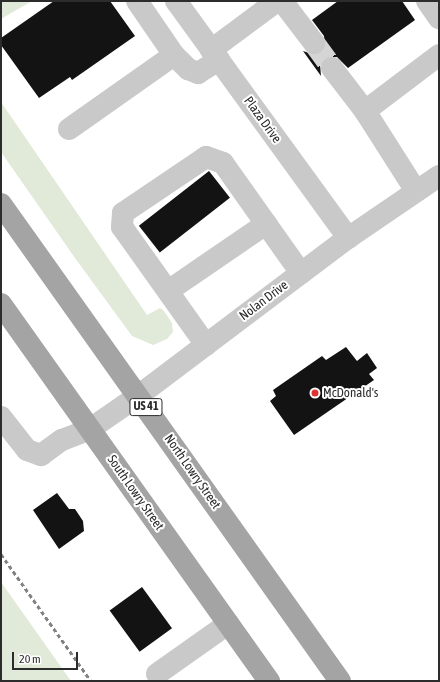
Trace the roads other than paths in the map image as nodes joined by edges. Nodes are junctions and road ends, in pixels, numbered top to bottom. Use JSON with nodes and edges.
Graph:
{"nodes":[{"id":1,"x":137,"y":1,"type":"edge"},
{"id":2,"x":176,"y":1,"type":"edge"},
{"id":3,"x":278,"y":1,"type":"edge"},
{"id":4,"x":282,"y":1,"type":"edge"},
{"id":5,"x":427,"y":1,"type":"edge"},
{"id":6,"x":439,"y":18,"type":"edge"},
{"id":7,"x":314,"y":43,"type":"tunnel mouth"},
{"id":8,"x":174,"y":55,"type":"junction"},
{"id":9,"x":215,"y":55,"type":"junction"},
{"id":10,"x":439,"y":55,"type":"edge"},
{"id":11,"x":332,"y":68,"type":"tunnel mouth"},
{"id":12,"x":365,"y":111,"type":"junction"},
{"id":13,"x":69,"y":129,"type":"dead end"},
{"id":14,"x":439,"y":176,"type":"edge"},
{"id":15,"x":416,"y":191,"type":"junction"},
{"id":16,"x":1,"y":204,"type":"edge"},
{"id":17,"x":266,"y":224,"type":"junction"},
{"id":18,"x":348,"y":238,"type":"junction"},
{"id":19,"x":301,"y":273,"type":"junction"},
{"id":20,"x":168,"y":292,"type":"junction"},
{"id":21,"x":1,"y":304,"type":"edge"},
{"id":22,"x":206,"y":345,"type":"junction"},
{"id":23,"x":138,"y":396,"type":"junction"},
{"id":24,"x":1,"y":417,"type":"edge"},
{"id":25,"x":90,"y":429,"type":"junction"},
{"id":26,"x":228,"y":624,"type":"junction"},
{"id":27,"x":158,"y":674,"type":"dead end"},
{"id":28,"x":269,"y":681,"type":"edge"},
{"id":29,"x":340,"y":681,"type":"edge"}],
"edges":[{"from":1,"to":8,"type":"street"},
{"from":2,"to":9,"type":"street","name":"Plaza Drive"},
{"from":3,"to":9,"type":"street"},
{"from":4,"to":7,"type":"street"},
{"from":5,"to":6,"type":"street"},
{"from":8,"to":9,"type":"street"},
{"from":8,"to":13,"type":"street"},
{"from":9,"to":18,"type":"street","name":"Plaza Drive"},
{"from":10,"to":12,"type":"street"},
{"from":11,"to":12,"type":"street"},
{"from":12,"to":15,"type":"street"},
{"from":14,"to":15,"type":"street","name":"Nolan Drive"},
{"from":15,"to":18,"type":"street","name":"Nolan Drive"},
{"from":16,"to":23,"type":"main road","name":"North Lowry Street","number":"US 41"},
{"from":17,"to":19,"type":"street"},
{"from":17,"to":20,"type":"street"},
{"from":17,"to":20,"type":"street"},
{"from":18,"to":19,"type":"street","name":"Nolan Drive"},
{"from":19,"to":22,"type":"street","name":"Nolan Drive"},
{"from":20,"to":22,"type":"street"},
{"from":21,"to":25,"type":"main road","name":"South Lowry Street"},
{"from":22,"to":23,"type":"street","name":"Nolan Drive"},
{"from":23,"to":25,"type":"street","name":"Nolan Drive"},
{"from":23,"to":29,"type":"main road","name":"North Lowry Street","number":"US 41"},
{"from":24,"to":25,"type":"street","name":"Nolan Drive"},
{"from":25,"to":26,"type":"main road","name":"South Lowry Street"},
{"from":26,"to":27,"type":"street"},
{"from":26,"to":28,"type":"main road","name":"South Lowry Street"}]}
